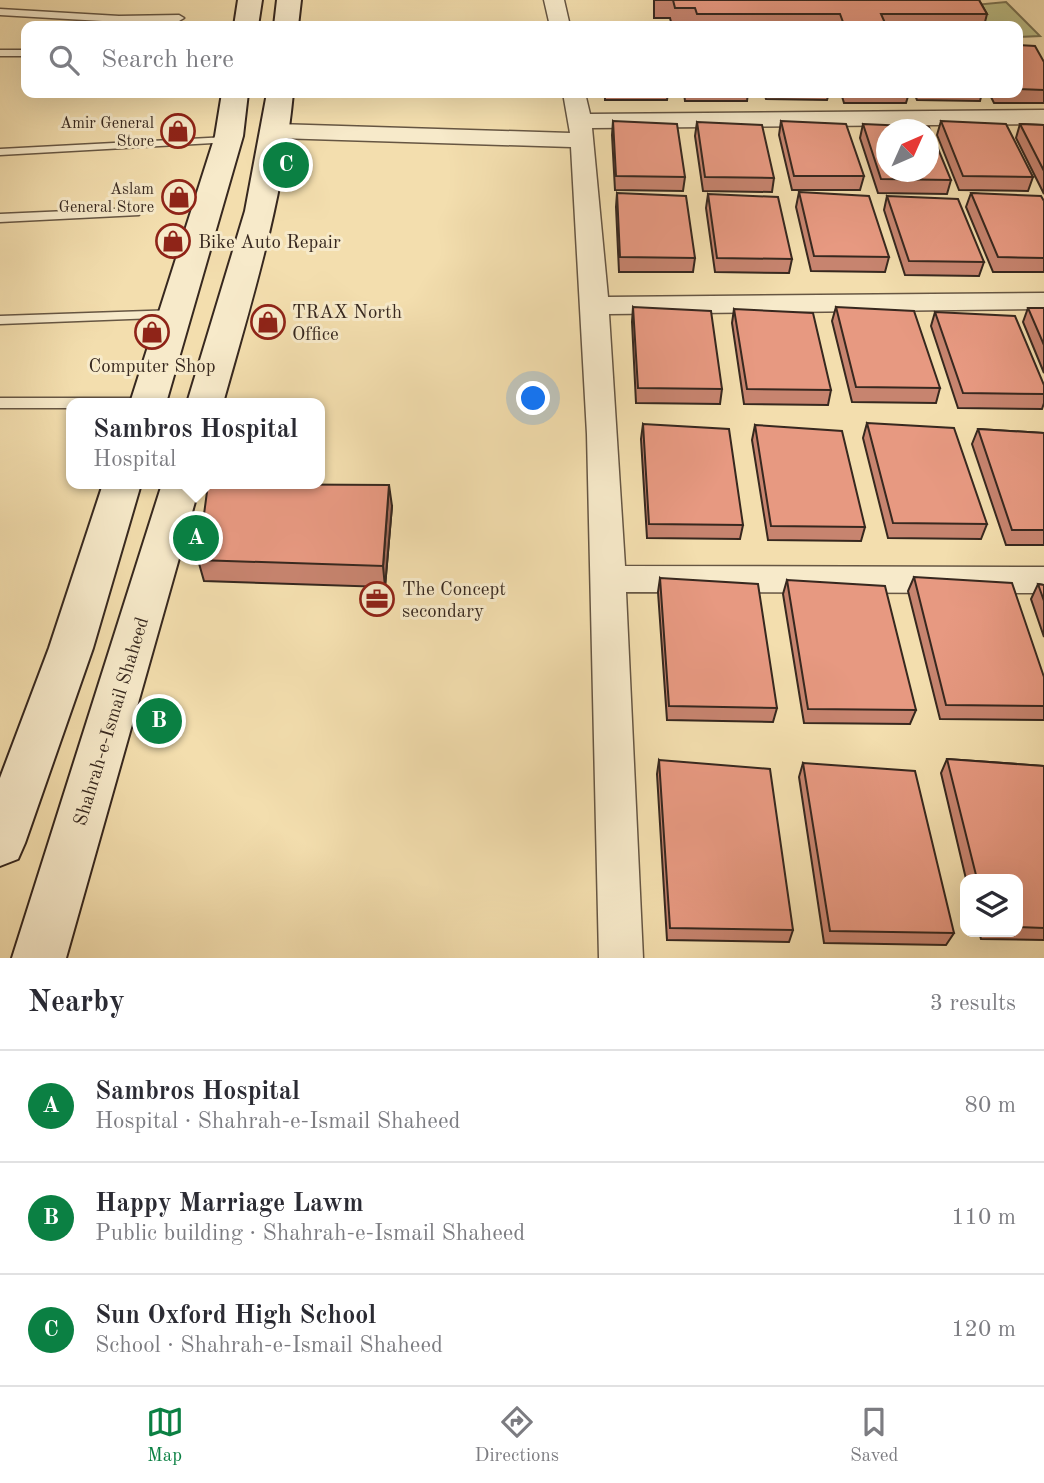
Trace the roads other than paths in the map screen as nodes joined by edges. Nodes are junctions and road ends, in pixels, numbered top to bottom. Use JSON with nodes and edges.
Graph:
{"nodes":[{"id":1,"x":250,"y":0,"type":"edge"},
{"id":2,"x":289,"y":0,"type":"edge"},
{"id":3,"x":554,"y":0,"type":"edge"},
{"id":4,"x":0,"y":12,"type":"edge"},
{"id":5,"x":179,"y":18,"type":"dead end"},
{"id":6,"x":247,"y":21,"type":"edge"},
{"id":7,"x":287,"y":21,"type":"edge"},
{"id":8,"x":559,"y":21,"type":"edge"},
{"id":9,"x":0,"y":53,"type":"edge"},
{"id":10,"x":21,"y":53,"type":"edge"},
{"id":11,"x":234,"y":98,"type":"edge"},
{"id":12,"x":280,"y":98,"type":"edge"},
{"id":13,"x":1044,"y":117,"type":"edge"},
{"id":14,"x":578,"y":118,"type":"edge"},
{"id":15,"x":277,"y":131,"type":"junction"},
{"id":16,"x":228,"y":140,"type":"junction"},
{"id":17,"x":0,"y":152,"type":"edge"},
{"id":18,"x":135,"y":212,"type":"dead end"},
{"id":19,"x":0,"y":218,"type":"edge"},
{"id":20,"x":1044,"y":301,"type":"edge"},
{"id":21,"x":596,"y":306,"type":"junction"},
{"id":22,"x":177,"y":314,"type":"junction"},
{"id":23,"x":0,"y":320,"type":"edge"},
{"id":24,"x":150,"y":398,"type":"edge"},
{"id":25,"x":206,"y":398,"type":"edge"},
{"id":26,"x":0,"y":403,"type":"edge"},
{"id":27,"x":66,"y":403,"type":"edge"},
{"id":28,"x":120,"y":489,"type":"edge"},
{"id":29,"x":179,"y":489,"type":"edge"},
{"id":30,"x":609,"y":579,"type":"junction"},
{"id":31,"x":1044,"y":580,"type":"edge"},
{"id":32,"x":0,"y":842,"type":"edge"},
{"id":33,"x":39,"y":958,"type":"edge"},
{"id":34,"x":621,"y":958,"type":"edge"}],
"edges":[{"from":1,"to":6,"type":"main road"},
{"from":2,"to":7,"type":"main road"},
{"from":3,"to":8,"type":"street"},
{"from":4,"to":5,"type":"lane"},
{"from":9,"to":10,"type":"lane"},
{"from":11,"to":16,"type":"main road"},
{"from":12,"to":15,"type":"main road"},
{"from":13,"to":14,"type":"street"},
{"from":14,"to":15,"type":"street"},
{"from":14,"to":21,"type":"street"},
{"from":15,"to":25,"type":"main road"},
{"from":16,"to":17,"type":"lane"},
{"from":16,"to":22,"type":"main road"},
{"from":18,"to":19,"type":"lane"},
{"from":20,"to":21,"type":"street"},
{"from":21,"to":30,"type":"street"},
{"from":22,"to":23,"type":"lane"},
{"from":22,"to":24,"type":"main road"},
{"from":26,"to":27,"type":"lane"},
{"from":28,"to":32,"type":"main road"},
{"from":29,"to":33,"type":"main road","name":"Shahrah-e-Ismail Shaheed"},
{"from":30,"to":31,"type":"street"},
{"from":30,"to":34,"type":"street"}]}
